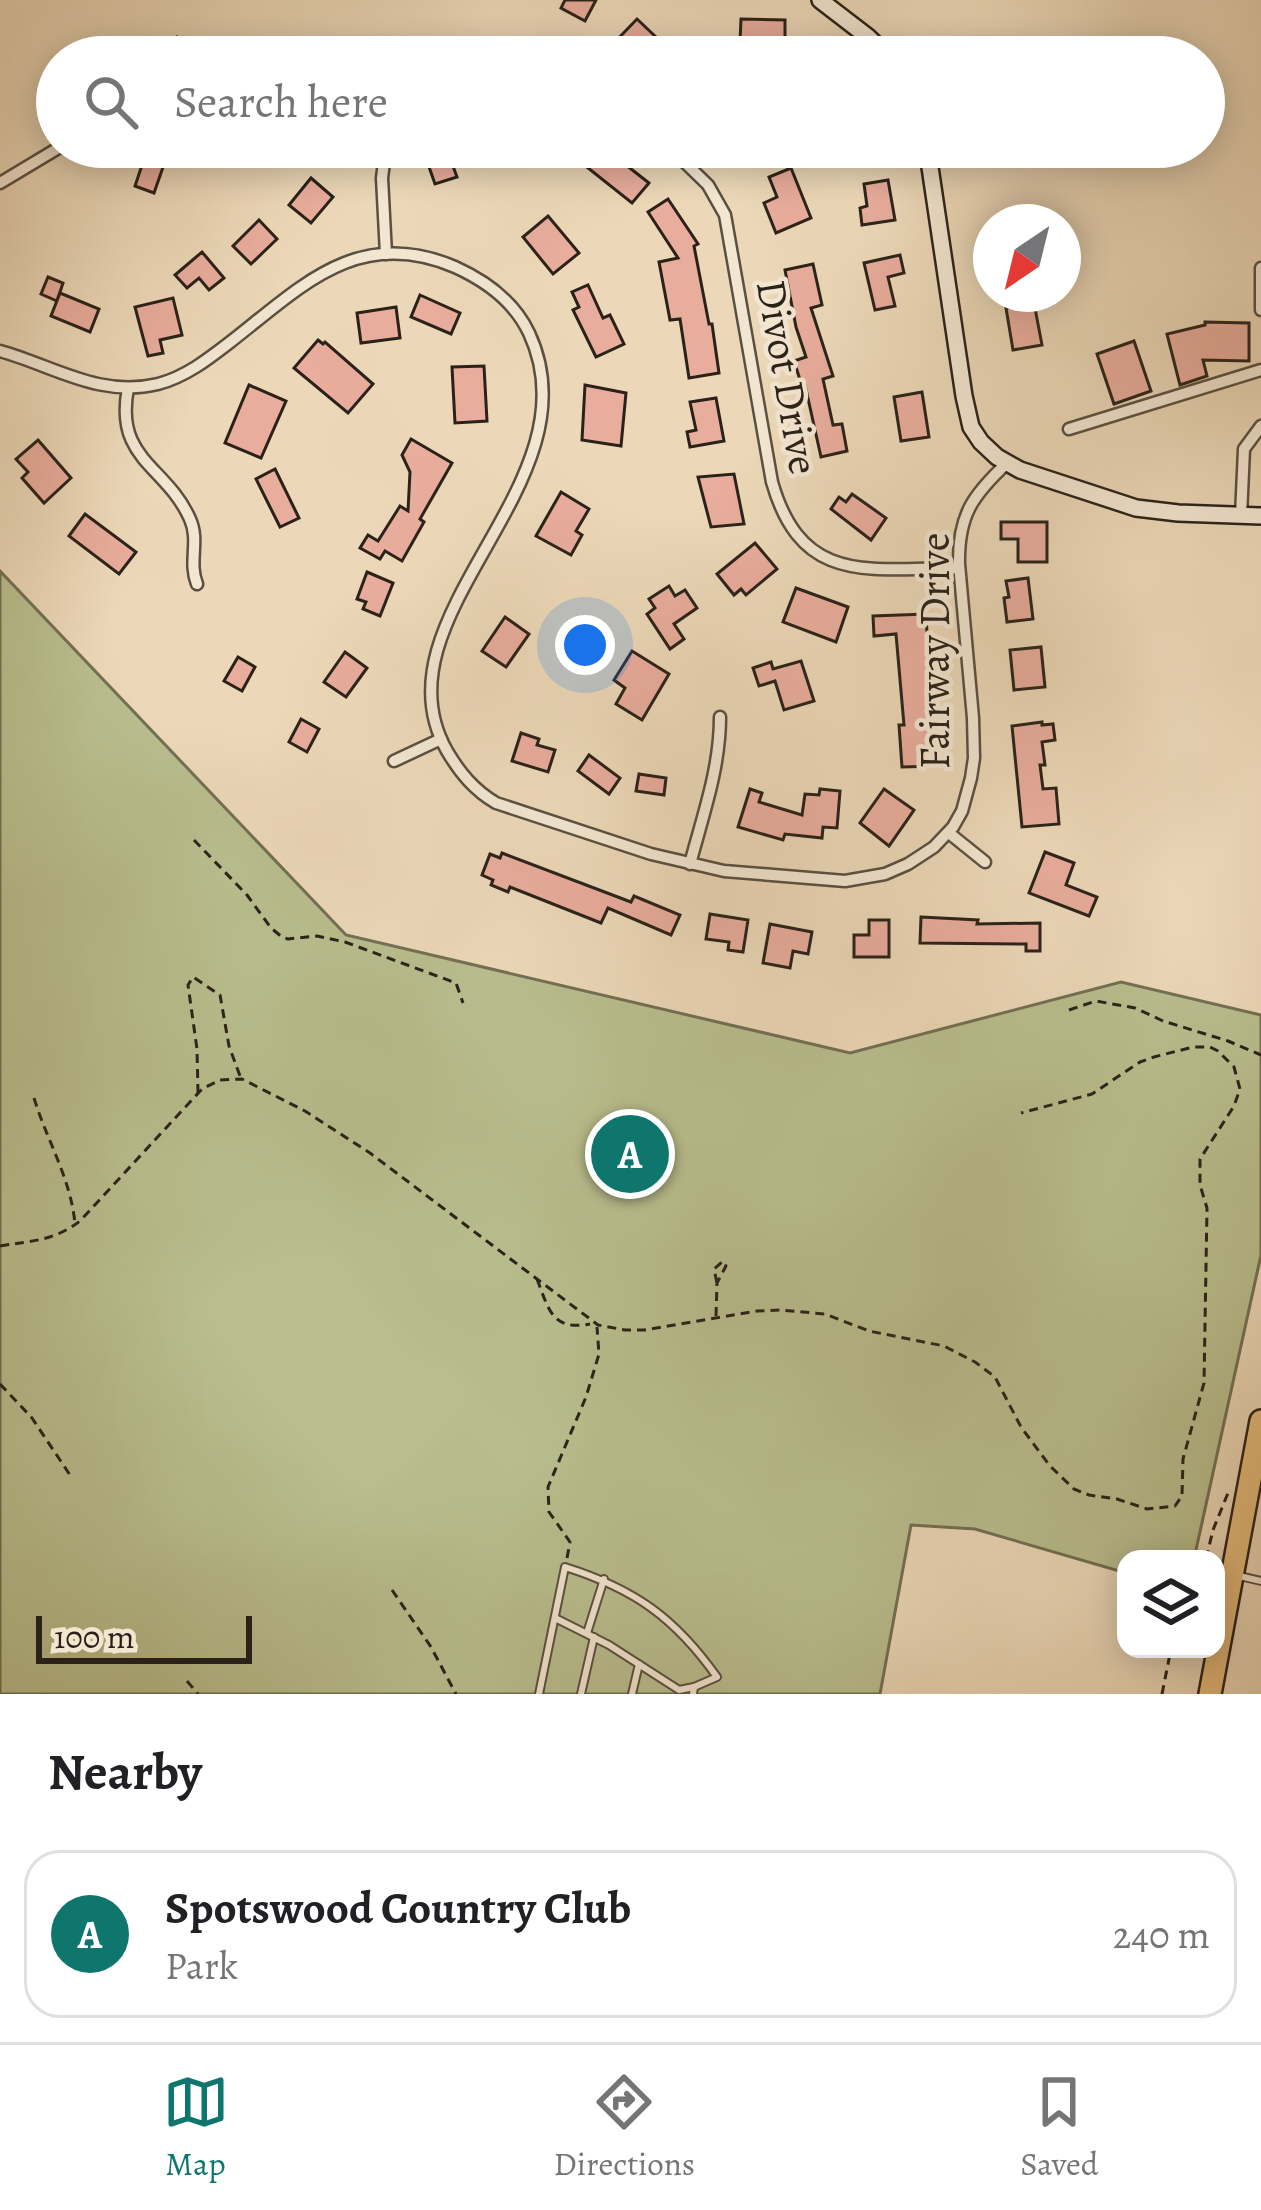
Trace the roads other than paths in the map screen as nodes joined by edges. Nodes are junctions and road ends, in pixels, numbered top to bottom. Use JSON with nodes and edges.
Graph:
{"nodes":[{"id":1,"x":820,"y":0,"type":"edge"},
{"id":2,"x":867,"y":36,"type":"edge"},
{"id":3,"x":36,"y":161,"type":"edge"},
{"id":4,"x":383,"y":168,"type":"edge"},
{"id":5,"x":690,"y":168,"type":"edge"},
{"id":6,"x":930,"y":168,"type":"edge"},
{"id":7,"x":0,"y":183,"type":"edge"},
{"id":8,"x":386,"y":254,"type":"junction"},
{"id":9,"x":1261,"y":268,"type":"edge"},
{"id":10,"x":1261,"y":310,"type":"edge"},
{"id":11,"x":0,"y":350,"type":"edge"},
{"id":12,"x":1261,"y":370,"type":"edge"},
{"id":13,"x":128,"y":388,"type":"junction"},
{"id":14,"x":1261,"y":426,"type":"edge"},
{"id":15,"x":1069,"y":429,"type":"dead end"},
{"id":16,"x":1007,"y":464,"type":"junction"},
{"id":17,"x":1240,"y":516,"type":"junction"},
{"id":18,"x":1261,"y":517,"type":"edge"},
{"id":19,"x":959,"y":568,"type":"junction"},
{"id":20,"x":197,"y":584,"type":"dead end"},
{"id":21,"x":720,"y":717,"type":"dead end"},
{"id":22,"x":441,"y":739,"type":"junction"},
{"id":23,"x":394,"y":761,"type":"dead end"},
{"id":24,"x":949,"y":833,"type":"junction"},
{"id":25,"x":985,"y":862,"type":"dead end"},
{"id":26,"x":690,"y":865,"type":"junction"},
{"id":27,"x":1261,"y":1421,"type":"edge"},
{"id":28,"x":1232,"y":1574,"type":"junction"},
{"id":29,"x":604,"y":1580,"type":"junction"},
{"id":30,"x":1261,"y":1581,"type":"edge"},
{"id":31,"x":555,"y":1618,"type":"junction"},
{"id":32,"x":591,"y":1635,"type":"junction"},
{"id":33,"x":639,"y":1664,"type":"junction"},
{"id":34,"x":693,"y":1691,"type":"edge"},
{"id":35,"x":539,"y":1694,"type":"edge"},
{"id":36,"x":580,"y":1694,"type":"edge"},
{"id":37,"x":632,"y":1694,"type":"edge"},
{"id":38,"x":1210,"y":1694,"type":"edge"}],
"edges":[{"from":1,"to":2,"type":"street"},
{"from":3,"to":7,"type":"street"},
{"from":4,"to":8,"type":"street"},
{"from":5,"to":19,"type":"street","name":"Divot Drive"},
{"from":6,"to":16,"type":"street"},
{"from":8,"to":13,"type":"street"},
{"from":8,"to":22,"type":"street"},
{"from":9,"to":10,"type":"street"},
{"from":11,"to":13,"type":"street"},
{"from":12,"to":15,"type":"street"},
{"from":13,"to":20,"type":"street"},
{"from":14,"to":17,"type":"street"},
{"from":16,"to":17,"type":"street"},
{"from":16,"to":19,"type":"street","name":"Fairway Drive"},
{"from":17,"to":18,"type":"street"},
{"from":19,"to":24,"type":"street","name":"Fairway Drive"},
{"from":21,"to":26,"type":"street"},
{"from":22,"to":23,"type":"street"},
{"from":22,"to":26,"type":"street"},
{"from":24,"to":25,"type":"street"},
{"from":24,"to":26,"type":"street"},
{"from":27,"to":28,"type":"highway"},
{"from":28,"to":30,"type":"lane"},
{"from":28,"to":38,"type":"highway"},
{"from":29,"to":31,"type":"lane"},
{"from":29,"to":32,"type":"lane"},
{"from":29,"to":34,"type":"lane"},
{"from":31,"to":32,"type":"lane"},
{"from":31,"to":35,"type":"lane"},
{"from":32,"to":33,"type":"lane"},
{"from":32,"to":36,"type":"lane"},
{"from":33,"to":34,"type":"lane"},
{"from":33,"to":37,"type":"lane"}]}
